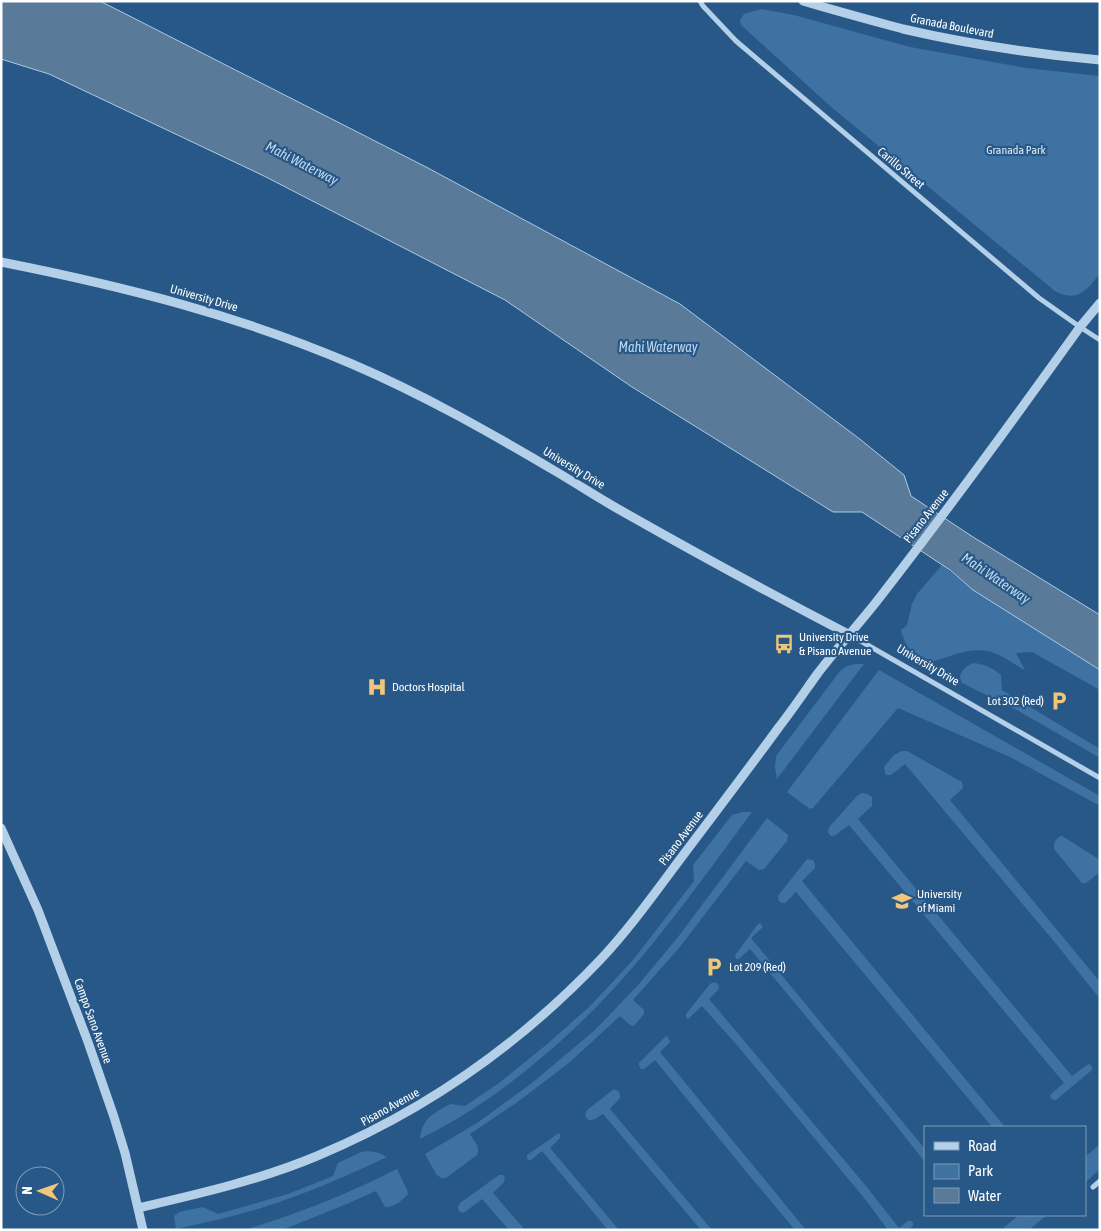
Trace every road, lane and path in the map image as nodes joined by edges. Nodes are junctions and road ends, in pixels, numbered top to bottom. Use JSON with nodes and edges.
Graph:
{"nodes":[{"id":1,"x":700,"y":1,"type":"edge"},
{"id":2,"x":803,"y":1,"type":"edge"},
{"id":3,"x":1100,"y":60,"type":"edge"},
{"id":4,"x":1,"y":262,"type":"edge"},
{"id":5,"x":1100,"y":303,"type":"edge"},
{"id":6,"x":1080,"y":327,"type":"junction"},
{"id":7,"x":1100,"y":340,"type":"edge"},
{"id":8,"x":850,"y":635,"type":"junction"},
{"id":9,"x":1100,"y":778,"type":"edge"},
{"id":10,"x":1,"y":828,"type":"edge"},
{"id":11,"x":1100,"y":1181,"type":"edge"},
{"id":12,"x":1093,"y":1187,"type":"dead end"},
{"id":13,"x":138,"y":1208,"type":"junction"},
{"id":14,"x":143,"y":1230,"type":"edge"}],
"edges":[{"from":1,"to":6,"type":"street","name":"Carillo Street"},
{"from":2,"to":3,"type":"street","name":"Granada Boulevard"},
{"from":4,"to":8,"type":"street","name":"University Drive"},
{"from":5,"to":6,"type":"street","name":"Pisano Avenue"},
{"from":6,"to":7,"type":"street","name":"Carillo Street"},
{"from":6,"to":8,"type":"street","name":"Pisano Avenue"},
{"from":8,"to":9,"type":"street","name":"University Drive"},
{"from":8,"to":13,"type":"street","name":"Pisano Avenue"},
{"from":10,"to":13,"type":"street","name":"Campo Sano Avenue"},
{"from":11,"to":12,"type":"street"},
{"from":13,"to":14,"type":"street","name":"Campo Sano Avenue"}]}
